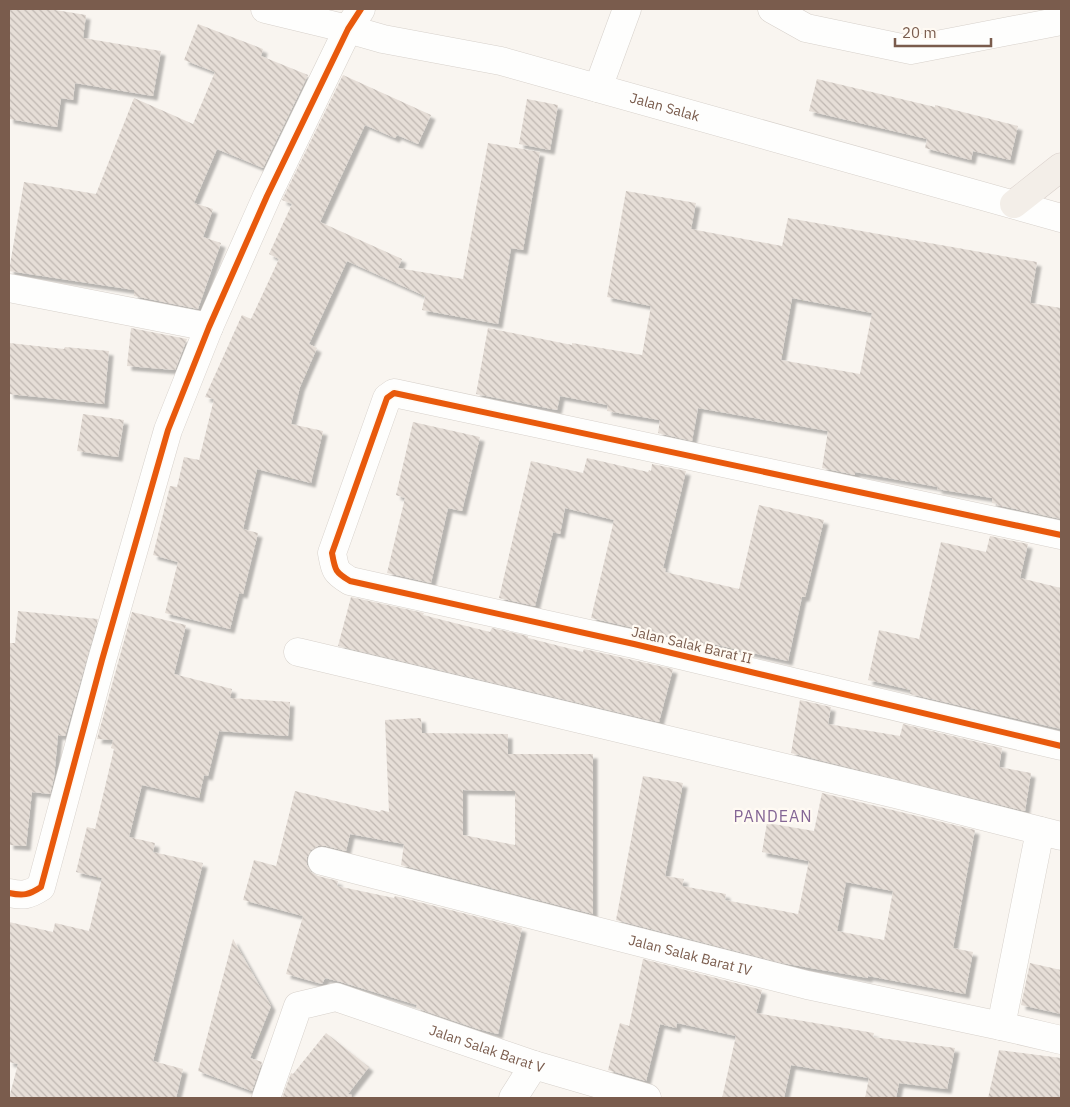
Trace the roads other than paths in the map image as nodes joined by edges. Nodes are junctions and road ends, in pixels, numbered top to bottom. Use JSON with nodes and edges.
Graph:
{"nodes":[{"id":1,"x":265,"y":9,"type":"edge"},
{"id":2,"x":772,"y":9,"type":"edge"},
{"id":3,"x":634,"y":10,"type":"edge"},
{"id":4,"x":354,"y":19,"type":"edge"},
{"id":5,"x":1061,"y":21,"type":"edge"},
{"id":6,"x":598,"y":88,"type":"junction"},
{"id":7,"x":1061,"y":167,"type":"edge"},
{"id":8,"x":1014,"y":204,"type":"junction"},
{"id":9,"x":1061,"y":218,"type":"edge"},
{"id":10,"x":9,"y":288,"type":"edge"},
{"id":11,"x":209,"y":327,"type":"junction"},
{"id":12,"x":1061,"y":536,"type":"edge"},
{"id":13,"x":298,"y":652,"type":"dead end"},
{"id":14,"x":1061,"y":746,"type":"edge"},
{"id":15,"x":1050,"y":834,"type":"edge"},
{"id":16,"x":322,"y":861,"type":"dead end"},
{"id":17,"x":9,"y":893,"type":"edge"},
{"id":18,"x":1001,"y":1026,"type":"junction"},
{"id":19,"x":1061,"y":1040,"type":"edge"},
{"id":20,"x":524,"y":1081,"type":"edge"},
{"id":21,"x":266,"y":1098,"type":"edge"},
{"id":22,"x":646,"y":1098,"type":"edge"}],
"edges":[{"from":1,"to":4,"type":"street","name":"Jalan Salak"},
{"from":2,"to":5,"type":"street"},
{"from":3,"to":6,"type":"street"},
{"from":4,"to":6,"type":"street","name":"Jalan Salak"},
{"from":4,"to":11,"type":"street"},
{"from":6,"to":8,"type":"street","name":"Jalan Salak"},
{"from":7,"to":8,"type":"main road"},
{"from":8,"to":9,"type":"street","name":"Jalan Salak"},
{"from":10,"to":11,"type":"street"},
{"from":11,"to":17,"type":"street"},
{"from":12,"to":14,"type":"street","name":"Jalan Salak Barat II"},
{"from":13,"to":15,"type":"street"},
{"from":15,"to":18,"type":"street"},
{"from":16,"to":18,"type":"street","name":"Jalan Salak Barat IV"},
{"from":18,"to":19,"type":"street","name":"Jalan Salak Barat IV"},
{"from":20,"to":21,"type":"street","name":"Jalan Salak Barat V"},
{"from":20,"to":22,"type":"street","name":"Jalan Salak Barat V"}]}
